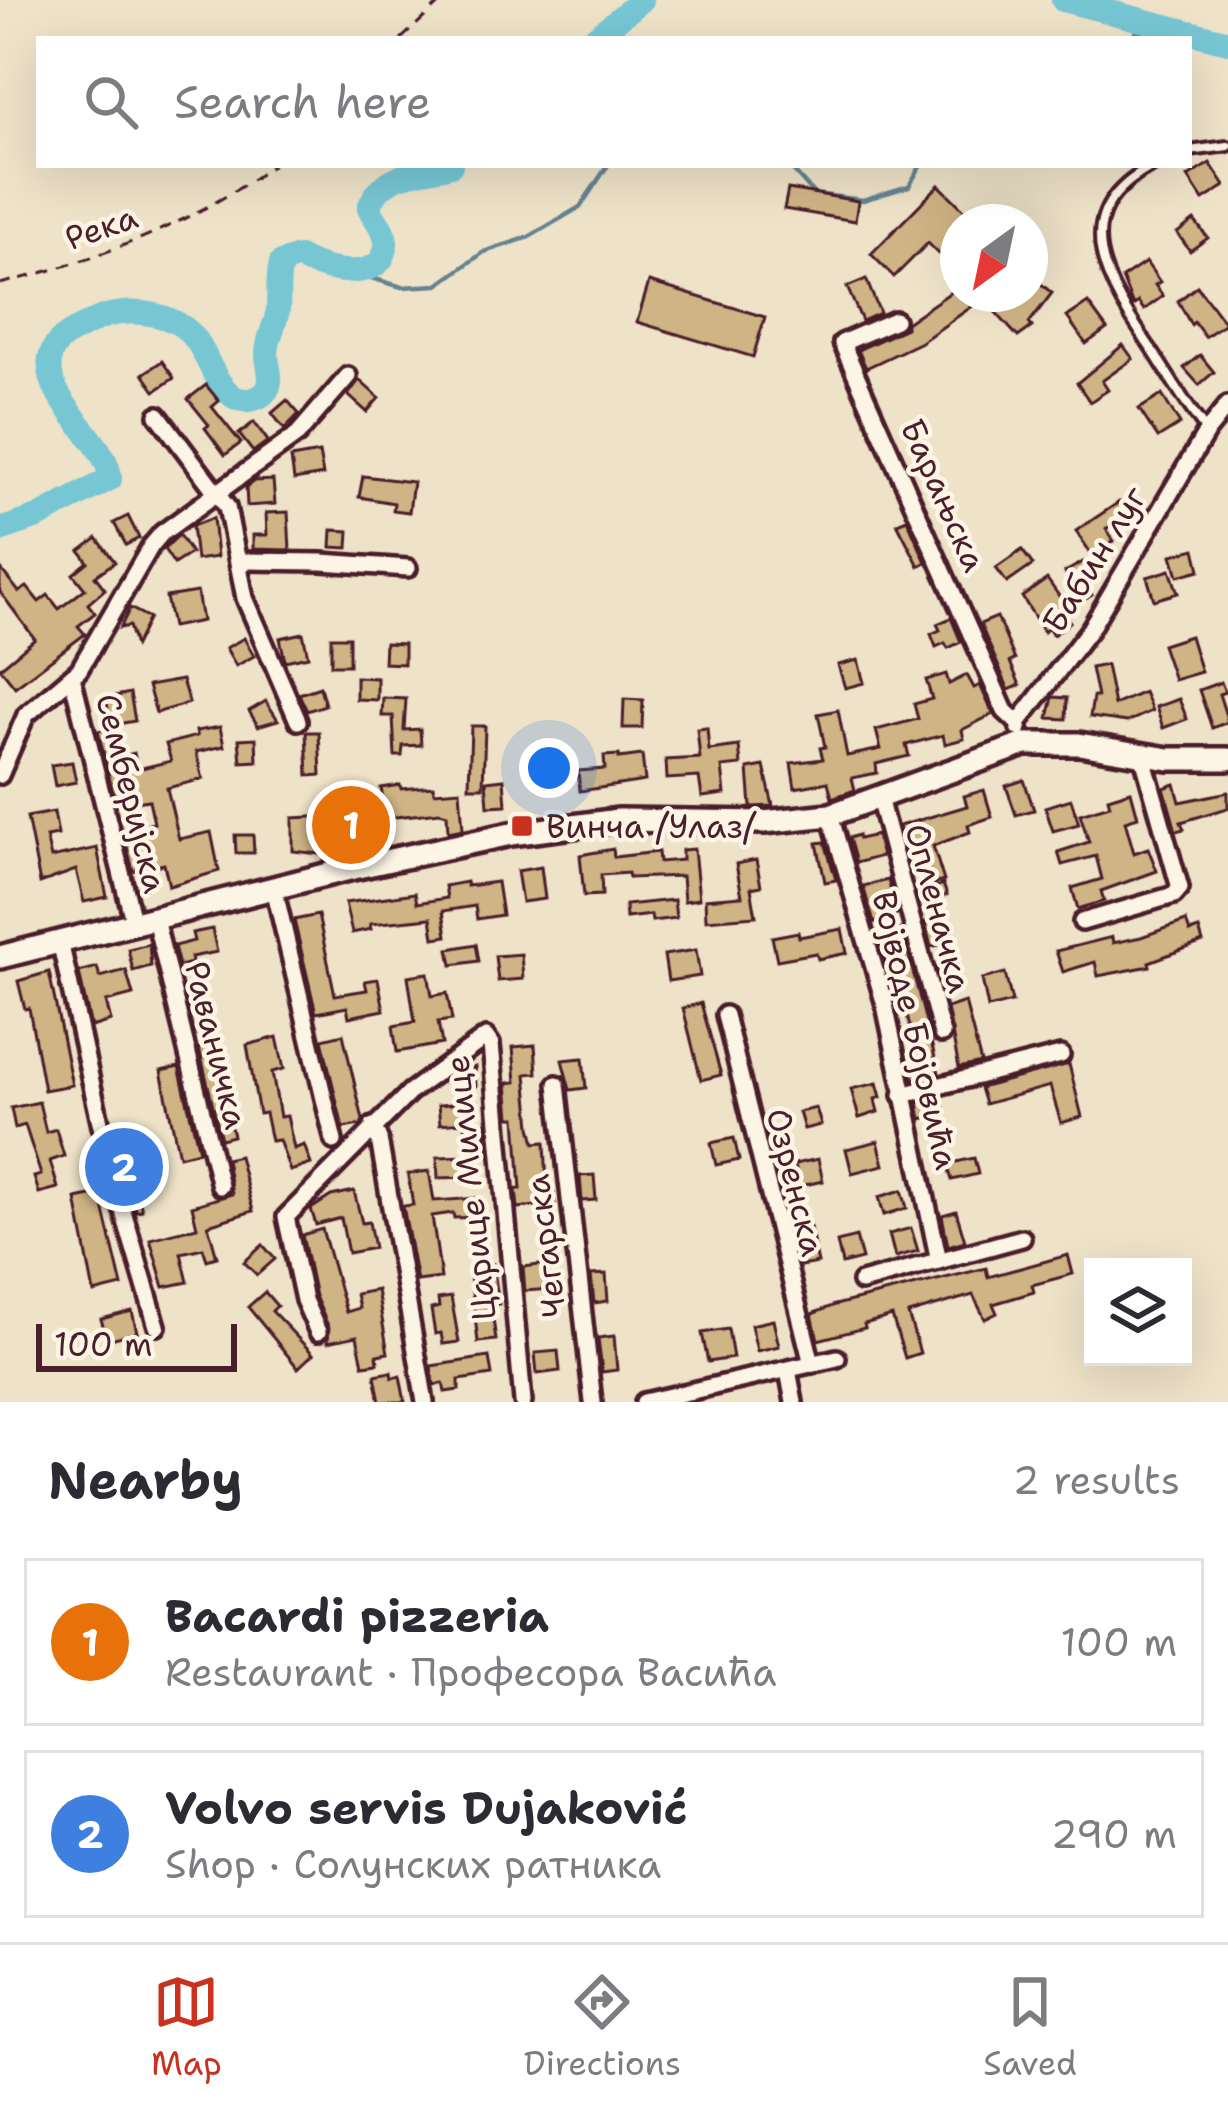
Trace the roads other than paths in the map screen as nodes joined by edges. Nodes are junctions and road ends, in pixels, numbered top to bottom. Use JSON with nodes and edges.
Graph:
{"nodes":[{"id":1,"x":1228,"y":146,"type":"edge"},
{"id":2,"x":1192,"y":151,"type":"edge"},
{"id":3,"x":1150,"y":168,"type":"edge"},
{"id":4,"x":895,"y":320,"type":"dead end"},
{"id":5,"x":348,"y":376,"type":"dead end"},
{"id":6,"x":1228,"y":406,"type":"edge"},
{"id":7,"x":158,"y":415,"type":"dead end"},
{"id":8,"x":1207,"y":431,"type":"junction"},
{"id":9,"x":218,"y":492,"type":"junction"},
{"id":10,"x":239,"y":561,"type":"junction"},
{"id":11,"x":407,"y":568,"type":"dead end"},
{"id":12,"x":72,"y":677,"type":"junction"},
{"id":13,"x":298,"y":721,"type":"dead end"},
{"id":14,"x":1021,"y":734,"type":"junction"},
{"id":15,"x":1142,"y":754,"type":"junction"},
{"id":16,"x":1228,"y":760,"type":"edge"},
{"id":17,"x":0,"y":775,"type":"edge"},
{"id":18,"x":879,"y":798,"type":"junction"},
{"id":19,"x":830,"y":815,"type":"junction"},
{"id":20,"x":274,"y":888,"type":"junction"},
{"id":21,"x":145,"y":921,"type":"junction"},
{"id":22,"x":1082,"y":922,"type":"dead end"},
{"id":23,"x":59,"y":941,"type":"junction"},
{"id":24,"x":0,"y":957,"type":"edge"},
{"id":25,"x":724,"y":1015,"type":"dead end"},
{"id":26,"x":942,"y":1034,"type":"dead end"},
{"id":27,"x":1061,"y":1055,"type":"dead end"},
{"id":28,"x":557,"y":1084,"type":"dead end"},
{"id":29,"x":902,"y":1095,"type":"junction"},
{"id":30,"x":373,"y":1126,"type":"junction"},
{"id":31,"x":334,"y":1142,"type":"dead end"},
{"id":32,"x":220,"y":1186,"type":"dead end"},
{"id":33,"x":1022,"y":1238,"type":"dead end"},
{"id":34,"x":939,"y":1261,"type":"junction"},
{"id":35,"x":862,"y":1282,"type":"dead end"},
{"id":36,"x":157,"y":1326,"type":"dead end"},
{"id":37,"x":318,"y":1332,"type":"dead end"},
{"id":38,"x":837,"y":1358,"type":"dead end"},
{"id":39,"x":812,"y":1364,"type":"junction"},
{"id":40,"x":788,"y":1370,"type":"junction"},
{"id":41,"x":425,"y":1402,"type":"edge"},
{"id":42,"x":523,"y":1402,"type":"edge"},
{"id":43,"x":593,"y":1402,"type":"edge"},
{"id":44,"x":644,"y":1402,"type":"edge"},
{"id":45,"x":794,"y":1402,"type":"edge"}],
"edges":[{"from":1,"to":2,"type":"lane"},
{"from":3,"to":8,"type":"lane"},
{"from":4,"to":14,"type":"street","name":"Барањска"},
{"from":5,"to":9,"type":"street"},
{"from":6,"to":8,"type":"street","name":"Бабин луг"},
{"from":7,"to":9,"type":"street"},
{"from":8,"to":14,"type":"street","name":"Бабин луг"},
{"from":9,"to":10,"type":"street"},
{"from":9,"to":12,"type":"street"},
{"from":10,"to":11,"type":"street"},
{"from":10,"to":13,"type":"street"},
{"from":12,"to":17,"type":"street"},
{"from":12,"to":21,"type":"street","name":"Семберијска"},
{"from":14,"to":15,"type":"street"},
{"from":14,"to":18,"type":"street"},
{"from":15,"to":16,"type":"street"},
{"from":15,"to":22,"type":"street"},
{"from":18,"to":19,"type":"street"},
{"from":18,"to":26,"type":"street","name":"Опленачка"},
{"from":19,"to":20,"type":"street"},
{"from":19,"to":29,"type":"street","name":"Војводе Бојовића"},
{"from":20,"to":21,"type":"street"},
{"from":20,"to":31,"type":"street"},
{"from":21,"to":23,"type":"street"},
{"from":21,"to":32,"type":"street","name":"Раваничка"},
{"from":23,"to":24,"type":"street"},
{"from":23,"to":36,"type":"street"},
{"from":25,"to":39,"type":"street","name":"Озренска"},
{"from":27,"to":29,"type":"street"},
{"from":28,"to":43,"type":"street","name":"Чегарска"},
{"from":29,"to":34,"type":"street","name":"Војводе Бојовића"},
{"from":30,"to":37,"type":"street"},
{"from":30,"to":41,"type":"street"},
{"from":30,"to":42,"type":"street","name":"Царице Милице"},
{"from":33,"to":34,"type":"street"},
{"from":34,"to":35,"type":"street"},
{"from":38,"to":39,"type":"street"},
{"from":39,"to":40,"type":"street"},
{"from":40,"to":44,"type":"street"},
{"from":40,"to":45,"type":"street"}]}
